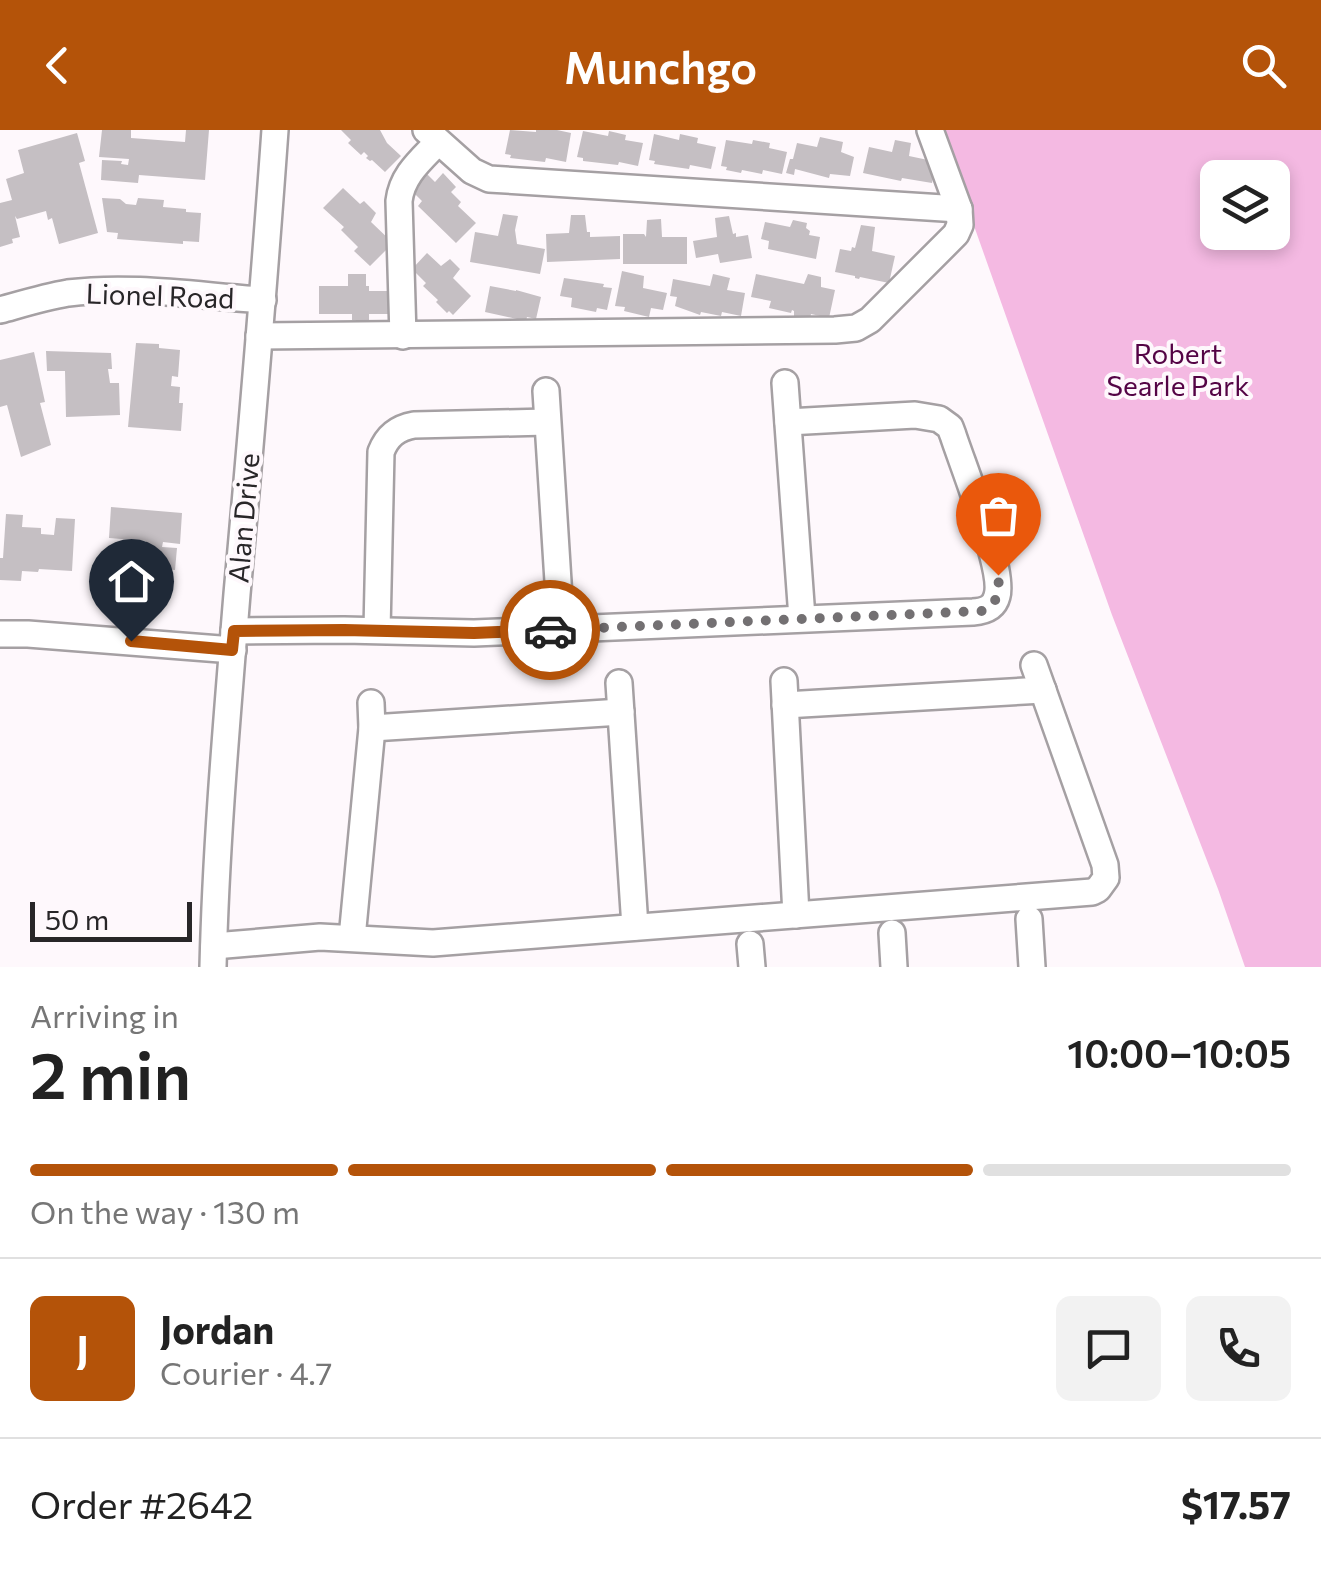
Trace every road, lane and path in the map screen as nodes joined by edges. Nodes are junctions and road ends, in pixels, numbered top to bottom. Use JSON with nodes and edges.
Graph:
{"nodes":[{"id":1,"x":275,"y":130,"type":"edge"},
{"id":2,"x":930,"y":130,"type":"edge"},
{"id":3,"x":432,"y":136,"type":"edge"},
{"id":4,"x":960,"y":209,"type":"junction"},
{"id":5,"x":263,"y":300,"type":"junction"},
{"id":6,"x":0,"y":310,"type":"edge"},
{"id":7,"x":260,"y":336,"type":"junction"},
{"id":8,"x":402,"y":336,"type":"junction"},
{"id":9,"x":785,"y":383,"type":"dead end"},
{"id":10,"x":546,"y":392,"type":"dead end"},
{"id":11,"x":547,"y":422,"type":"junction"},
{"id":12,"x":788,"y":422,"type":"junction"},
{"id":13,"x":802,"y":618,"type":"junction"},
{"id":14,"x":561,"y":629,"type":"junction"},
{"id":15,"x":377,"y":630,"type":"junction"},
{"id":16,"x":0,"y":634,"type":"edge"},
{"id":17,"x":233,"y":640,"type":"junction"},
{"id":18,"x":1034,"y":665,"type":"dead end"},
{"id":19,"x":619,"y":683,"type":"dead end"},
{"id":20,"x":1043,"y":690,"type":"junction"},
{"id":21,"x":621,"y":712,"type":"junction"},
{"id":22,"x":796,"y":915,"type":"junction"},
{"id":23,"x":1029,"y":920,"type":"dead end"},
{"id":24,"x":634,"y":927,"type":"junction"},
{"id":25,"x":892,"y":934,"type":"dead end"},
{"id":26,"x":352,"y":938,"type":"junction"},
{"id":27,"x":214,"y":956,"type":"edge"},
{"id":28,"x":894,"y":967,"type":"edge"},
{"id":29,"x":1032,"y":967,"type":"edge"}],
"edges":[{"from":1,"to":5,"type":"street","name":"Alan Drive"},
{"from":2,"to":4,"type":"street"},
{"from":3,"to":4,"type":"street"},
{"from":3,"to":8,"type":"street"},
{"from":4,"to":8,"type":"street"},
{"from":5,"to":6,"type":"street","name":"Lionel Road"},
{"from":5,"to":7,"type":"street","name":"Alan Drive"},
{"from":7,"to":8,"type":"street"},
{"from":7,"to":17,"type":"street","name":"Alan Drive"},
{"from":9,"to":12,"type":"street"},
{"from":10,"to":11,"type":"street"},
{"from":11,"to":14,"type":"street"},
{"from":11,"to":15,"type":"street"},
{"from":12,"to":13,"type":"street"},
{"from":12,"to":13,"type":"street"},
{"from":13,"to":14,"type":"street"},
{"from":14,"to":15,"type":"street"},
{"from":15,"to":17,"type":"street"},
{"from":16,"to":17,"type":"street"},
{"from":17,"to":27,"type":"street","name":"Alan Drive"},
{"from":18,"to":20,"type":"street"},
{"from":19,"to":21,"type":"street"},
{"from":20,"to":22,"type":"street"},
{"from":20,"to":22,"type":"street"},
{"from":21,"to":24,"type":"street"},
{"from":21,"to":26,"type":"street"},
{"from":22,"to":24,"type":"street"},
{"from":23,"to":29,"type":"street"},
{"from":24,"to":26,"type":"street"},
{"from":25,"to":28,"type":"street"},
{"from":26,"to":27,"type":"street"}]}
